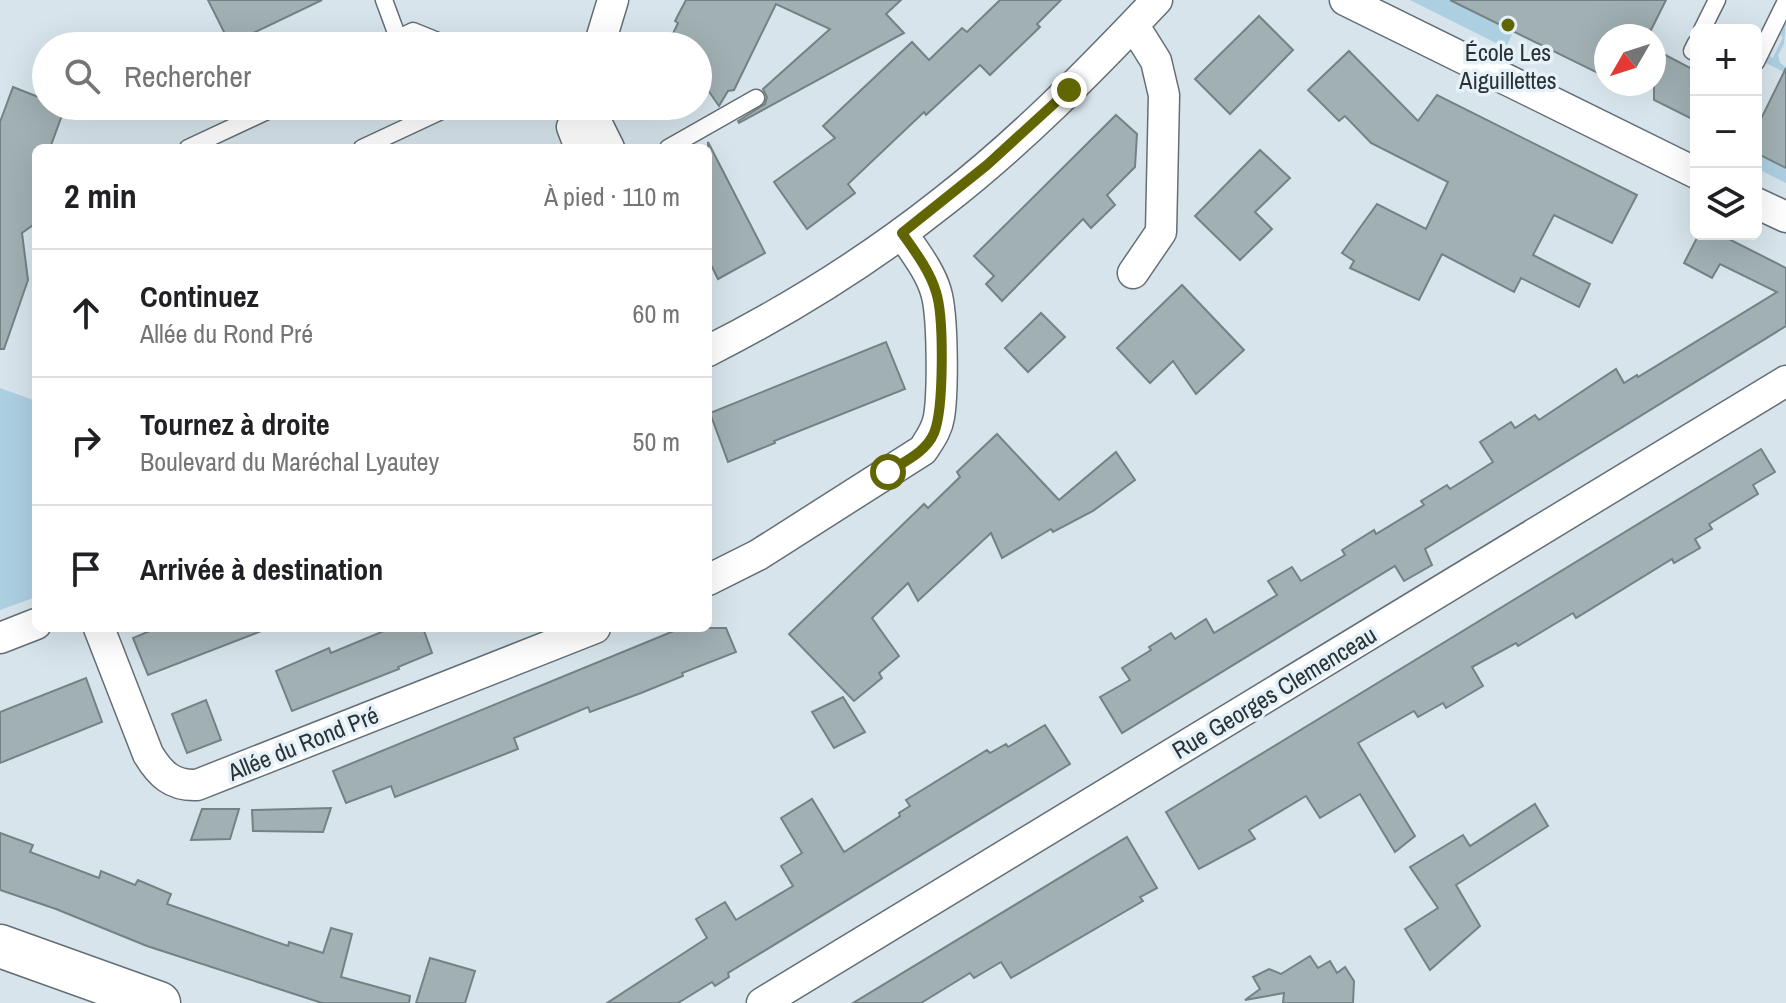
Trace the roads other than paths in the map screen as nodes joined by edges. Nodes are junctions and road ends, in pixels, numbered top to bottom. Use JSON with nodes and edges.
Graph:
{"nodes":[{"id":1,"x":384,"y":0,"type":"edge"},
{"id":2,"x":613,"y":0,"type":"edge"},
{"id":3,"x":1157,"y":0,"type":"edge"},
{"id":4,"x":1345,"y":0,"type":"edge"},
{"id":5,"x":1717,"y":0,"type":"edge"},
{"id":6,"x":1786,"y":1,"type":"edge"},
{"id":7,"x":1705,"y":24,"type":"edge"},
{"id":8,"x":1131,"y":28,"type":"junction"},
{"id":9,"x":391,"y":32,"type":"edge"},
{"id":10,"x":603,"y":32,"type":"edge"},
{"id":11,"x":1762,"y":50,"type":"edge"},
{"id":12,"x":756,"y":98,"type":"dead end"},
{"id":13,"x":248,"y":120,"type":"edge"},
{"id":14,"x":422,"y":120,"type":"edge"},
{"id":15,"x":577,"y":120,"type":"edge"},
{"id":16,"x":594,"y":120,"type":"edge"},
{"id":17,"x":197,"y":144,"type":"edge"},
{"id":18,"x":371,"y":144,"type":"edge"},
{"id":19,"x":578,"y":144,"type":"edge"},
{"id":20,"x":607,"y":144,"type":"edge"},
{"id":21,"x":675,"y":144,"type":"edge"},
{"id":22,"x":1690,"y":170,"type":"edge"},
{"id":23,"x":1762,"y":206,"type":"edge"},
{"id":24,"x":1786,"y":217,"type":"edge"},
{"id":25,"x":902,"y":233,"type":"junction"},
{"id":26,"x":1133,"y":273,"type":"dead end"},
{"id":27,"x":712,"y":349,"type":"edge"},
{"id":28,"x":1786,"y":381,"type":"edge"},
{"id":29,"x":712,"y":578,"type":"edge"},
{"id":30,"x":32,"y":626,"type":"edge"},
{"id":31,"x":101,"y":632,"type":"edge"},
{"id":32,"x":584,"y":632,"type":"edge"},
{"id":33,"x":0,"y":638,"type":"edge"},
{"id":34,"x":0,"y":946,"type":"edge"},
{"id":35,"x":159,"y":1003,"type":"edge"},
{"id":36,"x":762,"y":1003,"type":"edge"}],
"edges":[{"from":1,"to":9,"type":"lane"},
{"from":2,"to":10,"type":"street"},
{"from":3,"to":8,"type":"street"},
{"from":4,"to":22,"type":"street"},
{"from":5,"to":7,"type":"lane"},
{"from":6,"to":11,"type":"lane"},
{"from":8,"to":25,"type":"street"},
{"from":8,"to":26,"type":"street"},
{"from":12,"to":21,"type":"lane"},
{"from":13,"to":17,"type":"lane"},
{"from":14,"to":18,"type":"lane"},
{"from":15,"to":19,"type":"street"},
{"from":16,"to":20,"type":"street"},
{"from":23,"to":24,"type":"street"},
{"from":25,"to":27,"type":"street"},
{"from":25,"to":29,"type":"street"},
{"from":28,"to":36,"type":"street","name":"Rue Georges Clemenceau"},
{"from":30,"to":33,"type":"street"},
{"from":31,"to":32,"type":"street","name":"Allée du Rond Pré"},
{"from":34,"to":35,"type":"main road"}]}
